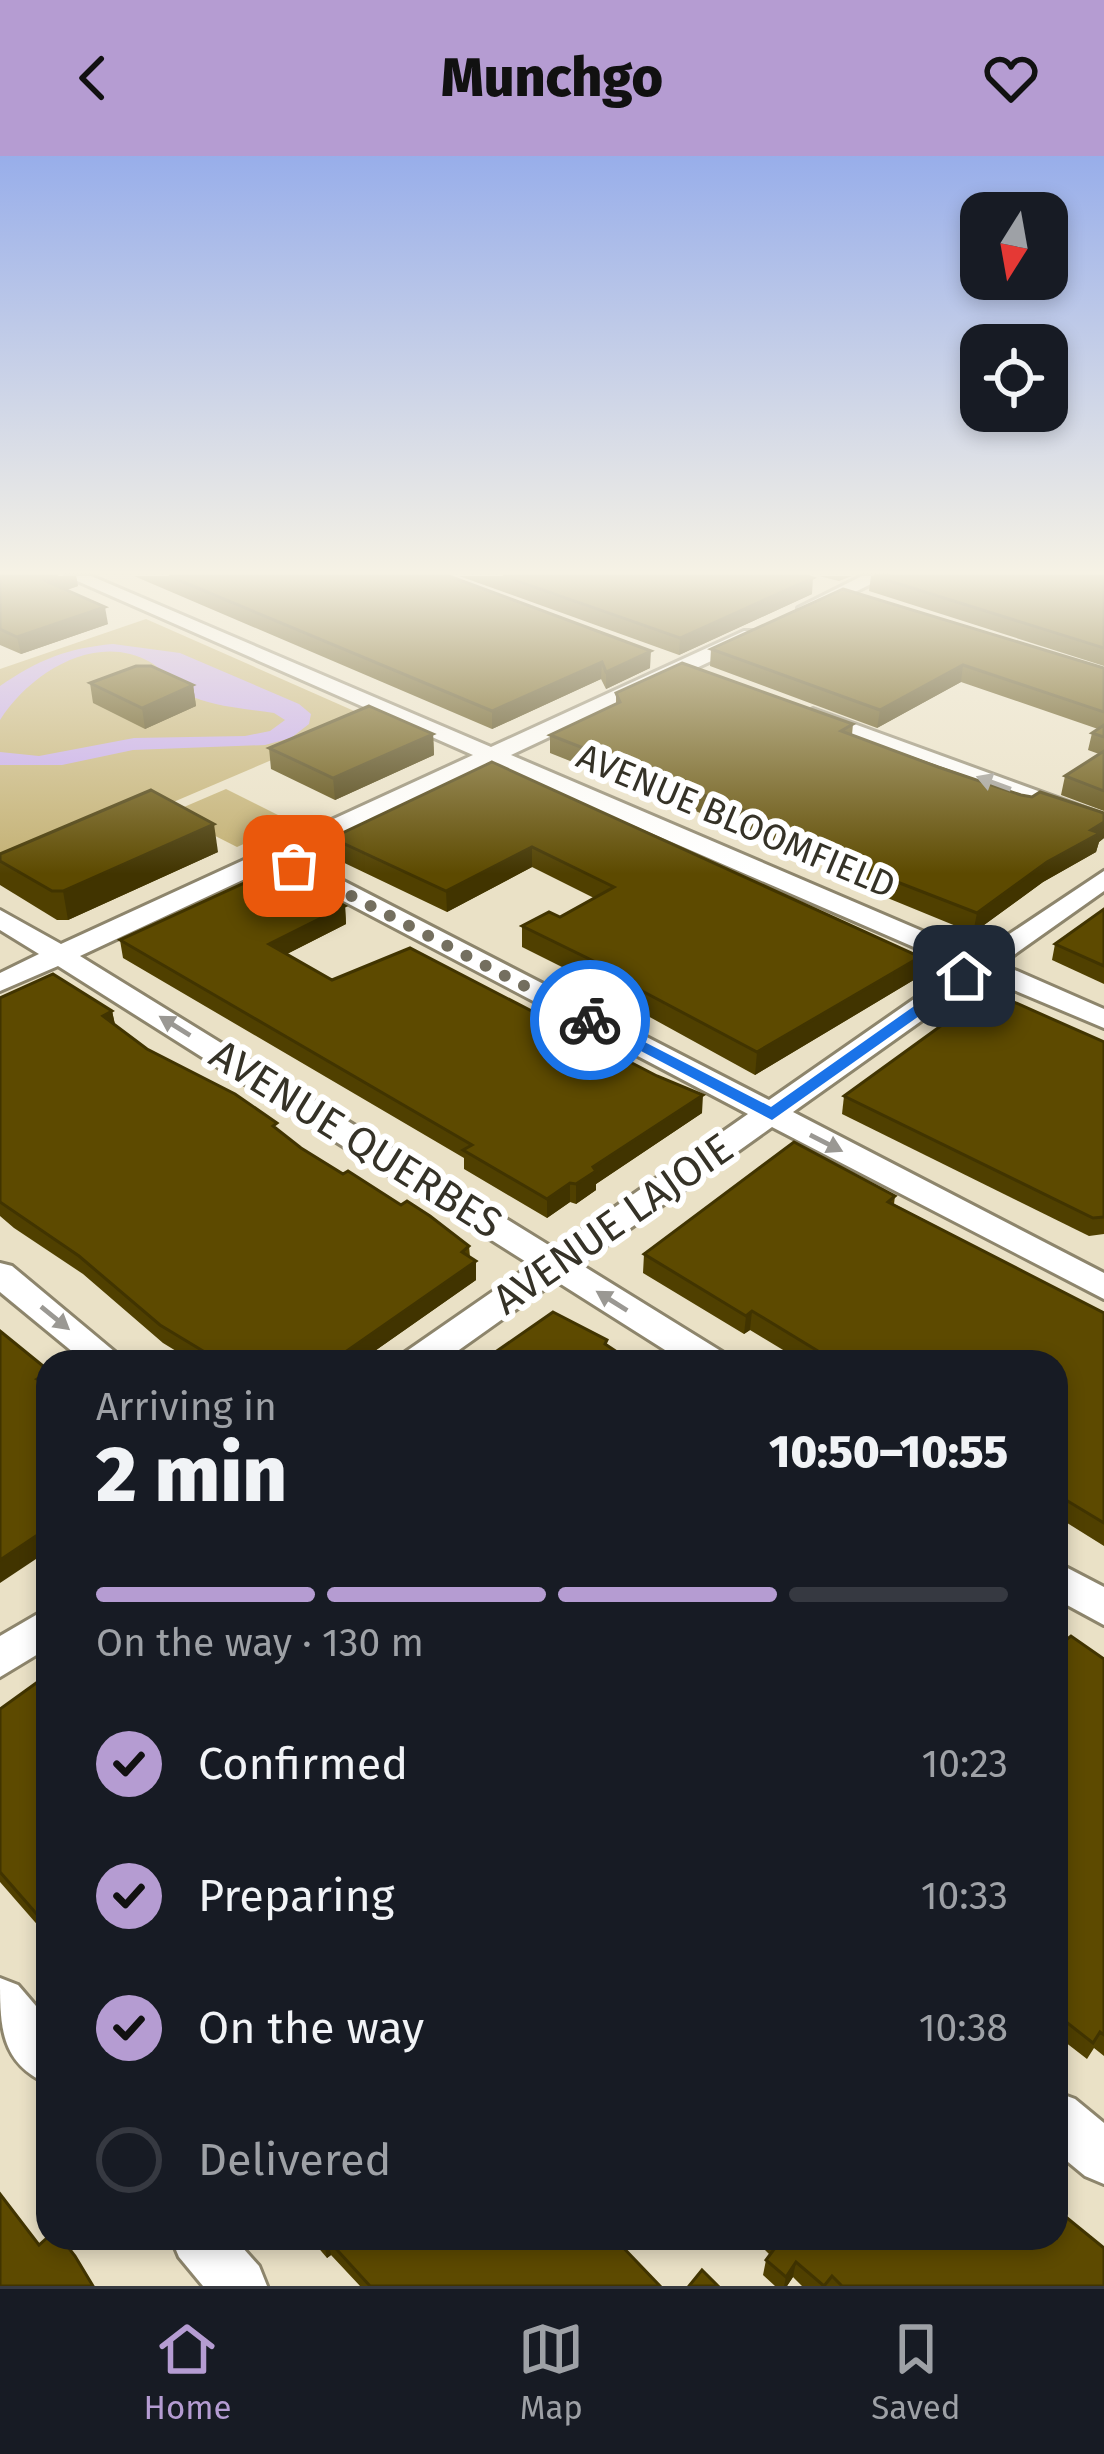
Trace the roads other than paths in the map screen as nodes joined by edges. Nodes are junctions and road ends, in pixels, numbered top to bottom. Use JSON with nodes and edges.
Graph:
{"nodes":[{"id":1,"x":308,"y":675,"type":"edge"},
{"id":2,"x":665,"y":675,"type":"edge"},
{"id":3,"x":700,"y":675,"type":"edge"},
{"id":4,"x":711,"y":680,"type":"edge"},
{"id":5,"x":786,"y":706,"type":"edge"},
{"id":6,"x":491,"y":754,"type":"junction"},
{"id":7,"x":1104,"y":824,"type":"edge"},
{"id":8,"x":276,"y":856,"type":"junction"},
{"id":9,"x":1104,"y":879,"type":"edge"},
{"id":10,"x":0,"y":918,"type":"edge"},
{"id":11,"x":60,"y":956,"type":"junction"},
{"id":12,"x":980,"y":965,"type":"junction"},
{"id":13,"x":0,"y":983,"type":"edge"},
{"id":14,"x":1104,"y":1019,"type":"edge"},
{"id":15,"x":772,"y":1114,"type":"junction"},
{"id":16,"x":557,"y":1264,"type":"junction"},
{"id":17,"x":0,"y":1274,"type":"edge"},
{"id":18,"x":1104,"y":1287,"type":"edge"},
{"id":19,"x":94,"y":1350,"type":"edge"},
{"id":20,"x":434,"y":1350,"type":"edge"},
{"id":21,"x":692,"y":1350,"type":"edge"},
{"id":22,"x":1068,"y":1584,"type":"edge"},
{"id":23,"x":1104,"y":1607,"type":"edge"},
{"id":24,"x":36,"y":1634,"type":"edge"},
{"id":25,"x":0,"y":1659,"type":"edge"},
{"id":26,"x":0,"y":2002,"type":"edge"},
{"id":27,"x":36,"y":2045,"type":"edge"},
{"id":28,"x":1068,"y":2128,"type":"edge"},
{"id":29,"x":1104,"y":2156,"type":"edge"},
{"id":30,"x":208,"y":2250,"type":"edge"},
{"id":31,"x":238,"y":2286,"type":"edge"}],
"edges":[{"from":1,"to":6,"type":"street","name":"AVENUE BLOOMFIELD"},
{"from":2,"to":6,"type":"street"},
{"from":3,"to":4,"type":"street"},
{"from":7,"to":5,"type":"street","one_way":true},
{"from":6,"to":8,"type":"street"},
{"from":6,"to":12,"type":"street","name":"AVENUE BLOOMFIELD"},
{"from":8,"to":11,"type":"street"},
{"from":8,"to":15,"type":"street"},
{"from":9,"to":12,"type":"street","name":"AVENUE LAJOIE"},
{"from":10,"to":11,"type":"street","name":"AVENUE QUERBES"},
{"from":11,"to":13,"type":"street"},
{"from":16,"to":11,"type":"street","name":"AVENUE QUERBES","one_way":true},
{"from":12,"to":14,"type":"street","name":"AVENUE BLOOMFIELD"},
{"from":12,"to":15,"type":"street","name":"AVENUE LAJOIE"},
{"from":15,"to":16,"type":"street","name":"AVENUE LAJOIE"},
{"from":15,"to":18,"type":"street","one_way":true},
{"from":16,"to":20,"type":"street","name":"AVENUE LAJOIE"},
{"from":21,"to":16,"type":"street","name":"AVENUE QUERBES","one_way":true},
{"from":17,"to":19,"type":"street","one_way":true},
{"from":22,"to":23,"type":"street"},
{"from":24,"to":25,"type":"street"},
{"from":26,"to":27,"type":"street"},
{"from":28,"to":29,"type":"street"},
{"from":30,"to":31,"type":"street"}]}
